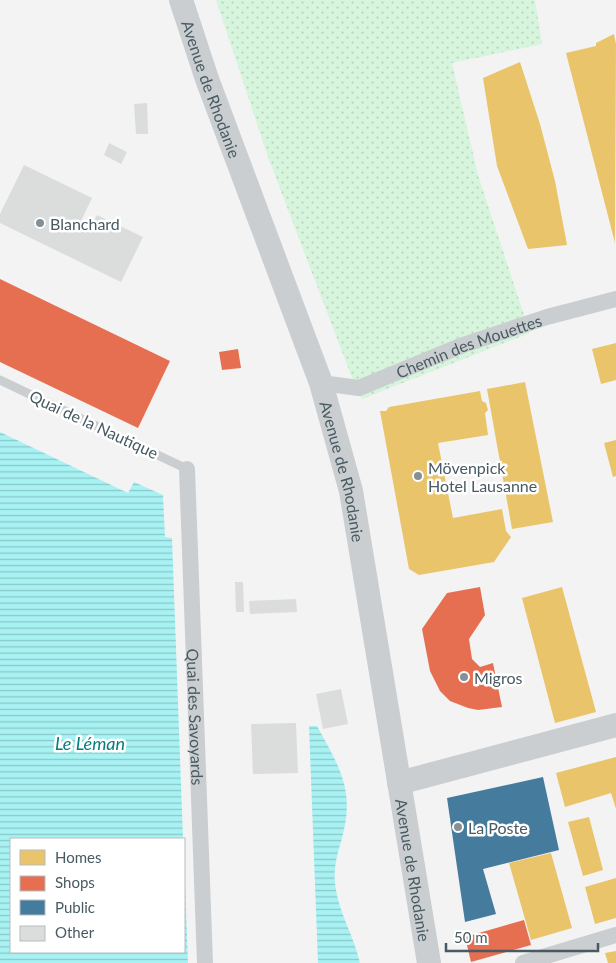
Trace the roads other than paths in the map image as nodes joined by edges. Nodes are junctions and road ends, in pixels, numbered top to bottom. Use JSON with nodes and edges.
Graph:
{"nodes":[{"id":1,"x":182,"y":0,"type":"edge"},
{"id":2,"x":616,"y":299,"type":"edge"},
{"id":3,"x":0,"y":380,"type":"edge"},
{"id":4,"x":321,"y":383,"type":"junction"},
{"id":5,"x":187,"y":469,"type":"joint"},
{"id":6,"x":616,"y":725,"type":"edge"},
{"id":7,"x":399,"y":783,"type":"junction"},
{"id":8,"x":616,"y":935,"type":"edge"},
{"id":9,"x":204,"y":963,"type":"edge"},
{"id":10,"x":429,"y":963,"type":"edge"},
{"id":11,"x":523,"y":963,"type":"edge"}],
"edges":[{"from":1,"to":4,"type":"main road","name":"Avenue de Rhodanie"},
{"from":2,"to":4,"type":"street","name":"Chemin des Mouettes"},
{"from":3,"to":5,"type":"lane","name":"Quai de la Nautique"},
{"from":4,"to":7,"type":"main road","name":"Avenue de Rhodanie"},
{"from":5,"to":9,"type":"street","name":"Quai des Savoyards"},
{"from":6,"to":7,"type":"main road"},
{"from":7,"to":10,"type":"main road","name":"Avenue de Rhodanie"},
{"from":8,"to":11,"type":"street"}]}
